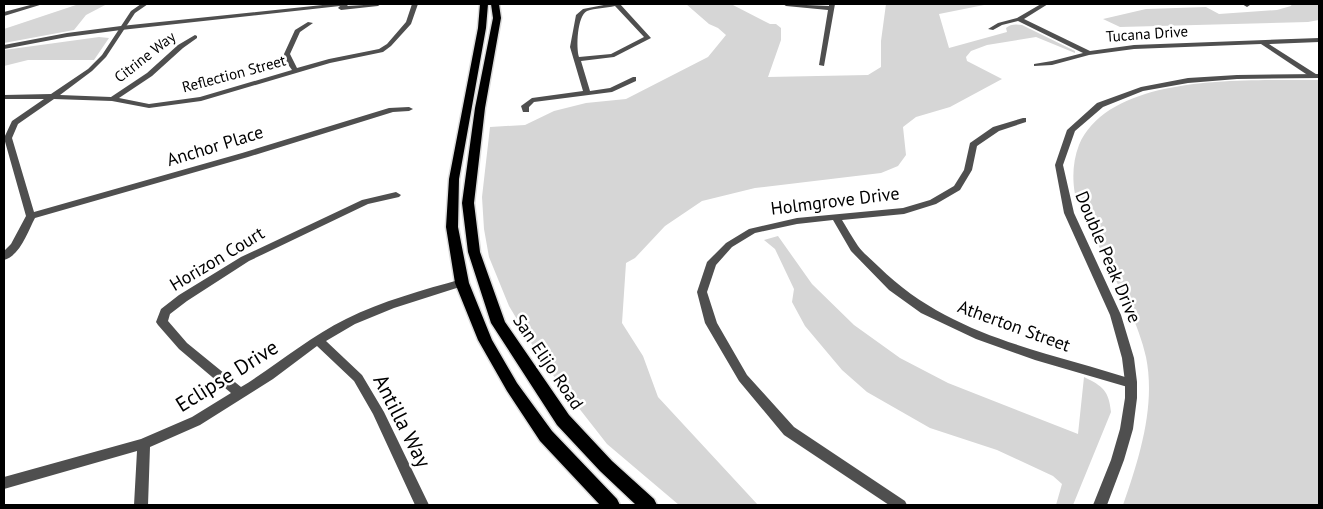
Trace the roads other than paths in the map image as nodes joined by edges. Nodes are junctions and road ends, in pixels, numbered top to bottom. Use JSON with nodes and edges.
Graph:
{"nodes":[{"id":1,"x":40,"y":4,"type":"edge"},
{"id":2,"x":145,"y":4,"type":"edge"},
{"id":3,"x":346,"y":4,"type":"edge"},
{"id":4,"x":378,"y":4,"type":"edge"},
{"id":5,"x":415,"y":4,"type":"edge"},
{"id":6,"x":484,"y":4,"type":"edge"},
{"id":7,"x":495,"y":4,"type":"edge"},
{"id":8,"x":616,"y":4,"type":"edge"},
{"id":9,"x":786,"y":4,"type":"edge"},
{"id":10,"x":1045,"y":4,"type":"edge"},
{"id":11,"x":831,"y":6,"type":"edge"},
{"id":12,"x":4,"y":14,"type":"edge"},
{"id":13,"x":1019,"y":19,"type":"junction"},
{"id":14,"x":310,"y":23,"type":"dead end"},
{"id":15,"x":991,"y":29,"type":"dead end"},
{"id":16,"x":120,"y":30,"type":"junction"},
{"id":17,"x":195,"y":37,"type":"dead end"},
{"id":18,"x":1319,"y":40,"type":"edge"},
{"id":19,"x":1262,"y":42,"type":"junction"},
{"id":20,"x":4,"y":47,"type":"edge"},
{"id":21,"x":1089,"y":53,"type":"junction"},
{"id":22,"x":576,"y":59,"type":"junction"},
{"id":23,"x":822,"y":65,"type":"dead end"},
{"id":24,"x":1036,"y":65,"type":"dead end"},
{"id":25,"x":296,"y":71,"type":"junction"},
{"id":26,"x":1317,"y":76,"type":"edge"},
{"id":27,"x":633,"y":79,"type":"dead end"},
{"id":28,"x":587,"y":93,"type":"junction"},
{"id":29,"x":4,"y":97,"type":"edge"},
{"id":30,"x":50,"y":98,"type":"junction"},
{"id":31,"x":112,"y":99,"type":"junction"},
{"id":32,"x":409,"y":109,"type":"dead end"},
{"id":33,"x":526,"y":110,"type":"dead end"},
{"id":34,"x":1023,"y":120,"type":"dead end"},
{"id":35,"x":396,"y":195,"type":"dead end"},
{"id":36,"x":30,"y":216,"type":"junction"},
{"id":37,"x":836,"y":218,"type":"junction"},
{"id":38,"x":4,"y":257,"type":"edge"},
{"id":39,"x":462,"y":283,"type":"junction"},
{"id":40,"x":318,"y":340,"type":"junction"},
{"id":41,"x":1131,"y":383,"type":"junction"},
{"id":42,"x":241,"y":394,"type":"junction"},
{"id":43,"x":144,"y":444,"type":"junction"},
{"id":44,"x":4,"y":484,"type":"edge"},
{"id":45,"x":141,"y":505,"type":"edge"},
{"id":46,"x":422,"y":505,"type":"edge"},
{"id":47,"x":611,"y":505,"type":"edge"},
{"id":48,"x":648,"y":505,"type":"edge"},
{"id":49,"x":900,"y":505,"type":"edge"},
{"id":50,"x":1100,"y":505,"type":"edge"}],
"edges":[{"from":1,"to":12,"type":"street"},
{"from":2,"to":16,"type":"street"},
{"from":3,"to":16,"type":"street"},
{"from":4,"to":16,"type":"street"},
{"from":5,"to":25,"type":"street","name":"Reflection Street"},
{"from":6,"to":39,"type":"main road"},
{"from":7,"to":48,"type":"main road","name":"San Elijo Road"},
{"from":8,"to":22,"type":"street"},
{"from":8,"to":22,"type":"street"},
{"from":9,"to":11,"type":"street"},
{"from":10,"to":13,"type":"street"},
{"from":11,"to":23,"type":"street"},
{"from":13,"to":15,"type":"street"},
{"from":13,"to":21,"type":"street"},
{"from":14,"to":25,"type":"street"},
{"from":16,"to":20,"type":"street"},
{"from":16,"to":30,"type":"street"},
{"from":17,"to":31,"type":"street","name":"Citrine Way"},
{"from":18,"to":19,"type":"street","name":"Tucana Drive"},
{"from":19,"to":21,"type":"street","name":"Tucana Drive"},
{"from":19,"to":26,"type":"street"},
{"from":21,"to":24,"type":"street","name":"Tucana Drive"},
{"from":22,"to":28,"type":"street"},
{"from":25,"to":31,"type":"street","name":"Reflection Street"},
{"from":26,"to":41,"type":"street","name":"Double Peak Drive"},
{"from":27,"to":28,"type":"street"},
{"from":28,"to":33,"type":"street"},
{"from":29,"to":30,"type":"street","name":"Reflection Street"},
{"from":30,"to":31,"type":"street","name":"Reflection Street"},
{"from":30,"to":36,"type":"street"},
{"from":32,"to":36,"type":"street","name":"Anchor Place"},
{"from":34,"to":37,"type":"street","name":"Holmgrove Drive"},
{"from":35,"to":42,"type":"street","name":"Horizon Court"},
{"from":36,"to":38,"type":"street"},
{"from":37,"to":41,"type":"street","name":"Atherton Street"},
{"from":37,"to":49,"type":"street","name":"Holmgrove Drive"},
{"from":39,"to":40,"type":"street","name":"Eclipse Drive"},
{"from":39,"to":47,"type":"main road"},
{"from":40,"to":42,"type":"street","name":"Eclipse Drive"},
{"from":40,"to":46,"type":"street","name":"Antilla Way"},
{"from":41,"to":50,"type":"street","name":"Double Peak Drive"},
{"from":42,"to":43,"type":"street","name":"Eclipse Drive"},
{"from":43,"to":44,"type":"street","name":"Eclipse Drive"},
{"from":43,"to":45,"type":"street"}]}
